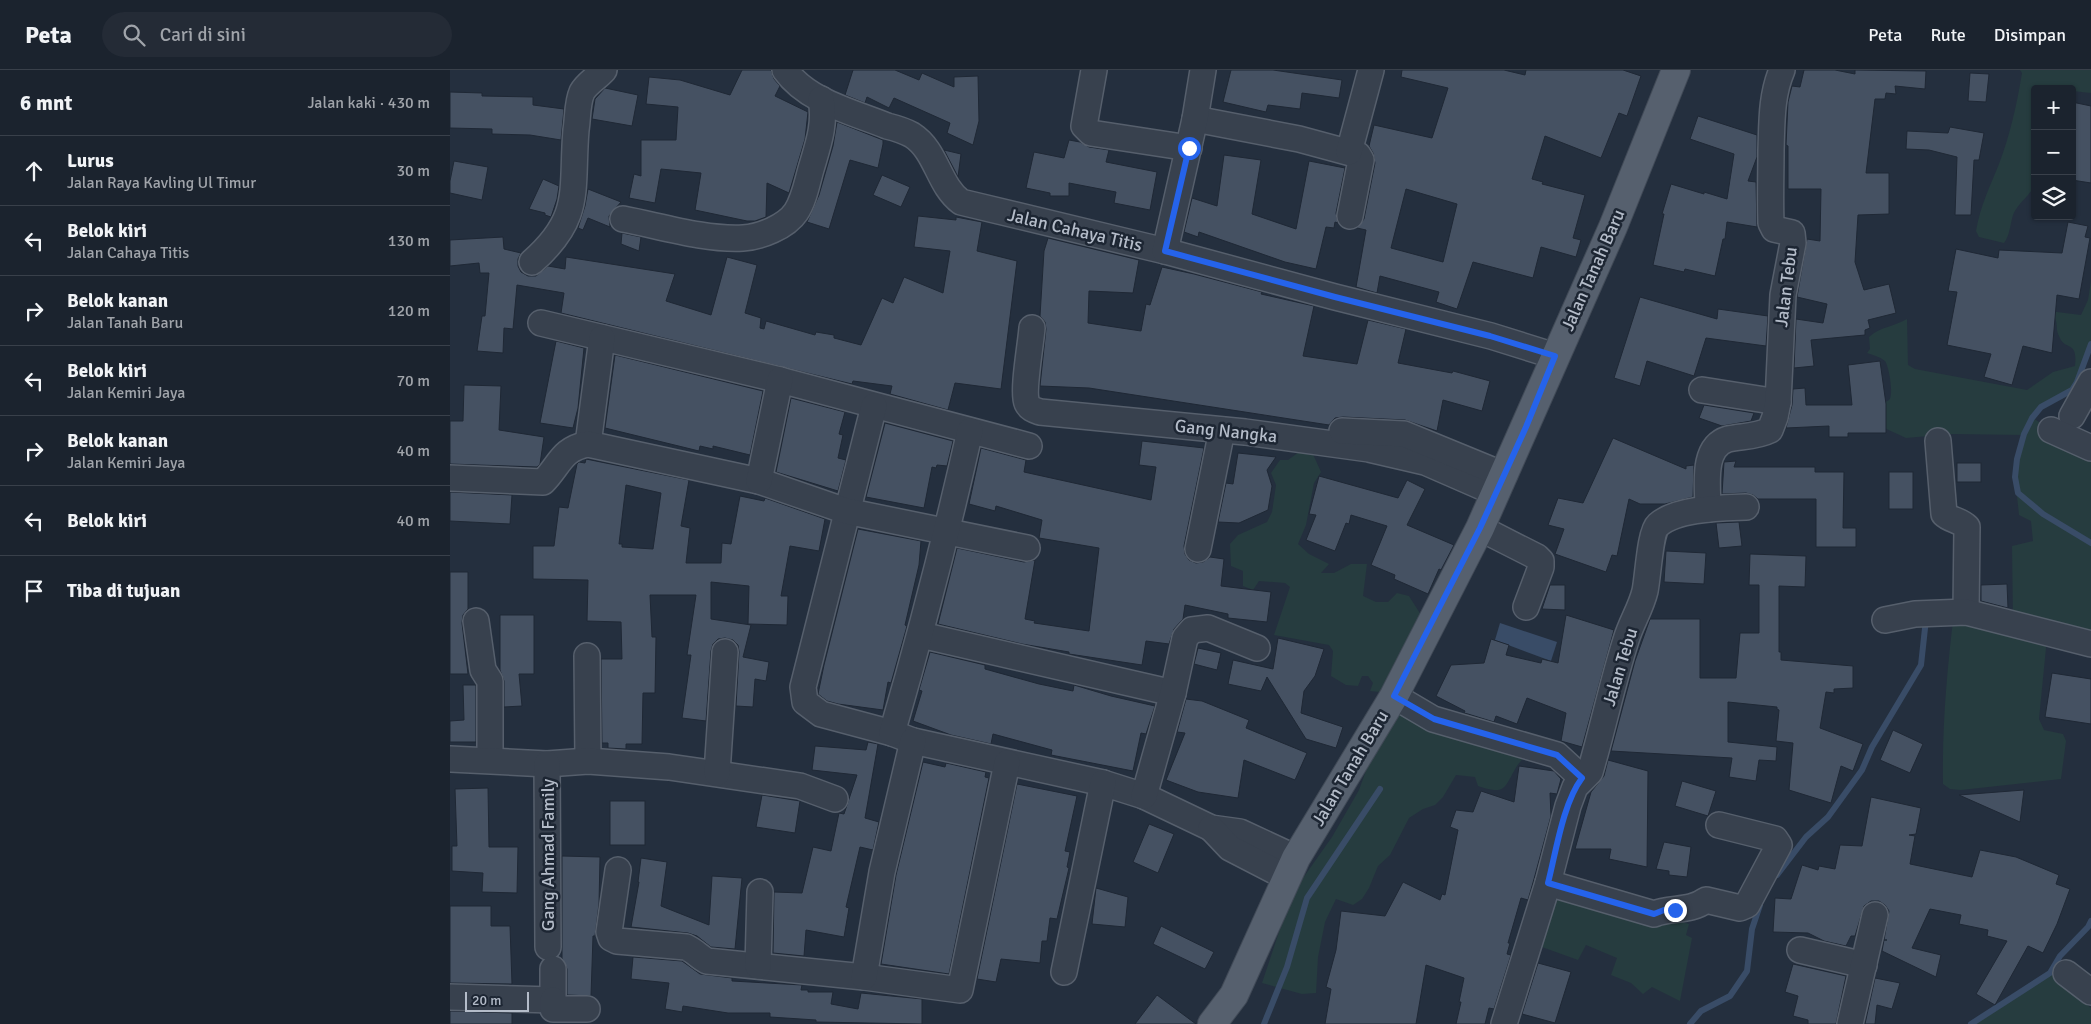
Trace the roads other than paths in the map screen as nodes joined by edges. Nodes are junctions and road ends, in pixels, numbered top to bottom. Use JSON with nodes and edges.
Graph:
{"nodes":[{"id":1,"x":604,"y":70,"type":"edge"},
{"id":2,"x":785,"y":70,"type":"edge"},
{"id":3,"x":1094,"y":70,"type":"edge"},
{"id":4,"x":1203,"y":70,"type":"edge"},
{"id":5,"x":1371,"y":70,"type":"edge"},
{"id":6,"x":1675,"y":70,"type":"edge"},
{"id":7,"x":1782,"y":70,"type":"edge"},
{"id":8,"x":821,"y":99,"type":"junction"},
{"id":9,"x":1195,"y":120,"type":"junction"},
{"id":10,"x":1189,"y":148,"type":"junction"},
{"id":11,"x":1349,"y":152,"type":"junction"},
{"id":12,"x":1350,"y":216,"type":"dead end"},
{"id":13,"x":623,"y":218,"type":"dead end"},
{"id":14,"x":1165,"y":251,"type":"junction"},
{"id":15,"x":532,"y":262,"type":"dead end"},
{"id":16,"x":541,"y":323,"type":"dead end"},
{"id":17,"x":1032,"y":328,"type":"dead end"},
{"id":18,"x":602,"y":338,"type":"junction"},
{"id":19,"x":1555,"y":356,"type":"junction"},
{"id":20,"x":780,"y":380,"type":"junction"},
{"id":21,"x":2091,"y":382,"type":"edge"},
{"id":22,"x":1702,"y":390,"type":"dead end"},
{"id":23,"x":1778,"y":402,"type":"junction"},
{"id":24,"x":874,"y":406,"type":"junction"},
{"id":25,"x":2072,"y":416,"type":"dead end"},
{"id":26,"x":1218,"y":421,"type":"junction"},
{"id":27,"x":2051,"y":430,"type":"dead end"},
{"id":28,"x":970,"y":431,"type":"junction"},
{"id":29,"x":1938,"y":441,"type":"dead end"},
{"id":30,"x":588,"y":444,"type":"junction"},
{"id":31,"x":1030,"y":446,"type":"dead end"},
{"id":32,"x":2091,"y":448,"type":"edge"},
{"id":33,"x":450,"y":478,"type":"edge"},
{"id":34,"x":759,"y":481,"type":"junction"},
{"id":35,"x":1500,"y":484,"type":"junction"},
{"id":36,"x":1746,"y":506,"type":"dead end"},
{"id":37,"x":1708,"y":509,"type":"junction"},
{"id":38,"x":846,"y":511,"type":"junction"},
{"id":39,"x":948,"y":530,"type":"junction"},
{"id":40,"x":1486,"y":531,"type":"junction"},
{"id":41,"x":1027,"y":548,"type":"dead end"},
{"id":42,"x":1198,"y":549,"type":"dead end"},
{"id":43,"x":1526,"y":607,"type":"dead end"},
{"id":44,"x":1966,"y":612,"type":"junction"},
{"id":45,"x":1885,"y":620,"type":"dead end"},
{"id":46,"x":476,"y":621,"type":"dead end"},
{"id":47,"x":921,"y":635,"type":"junction"},
{"id":48,"x":2091,"y":644,"type":"edge"},
{"id":49,"x":1257,"y":648,"type":"dead end"},
{"id":50,"x":725,"y":652,"type":"dead end"},
{"id":51,"x":587,"y":656,"type":"dead end"},
{"id":52,"x":1173,"y":693,"type":"junction"},
{"id":53,"x":1398,"y":698,"type":"junction"},
{"id":54,"x":903,"y":737,"type":"junction"},
{"id":55,"x":450,"y":759,"type":"edge"},
{"id":56,"x":490,"y":760,"type":"junction"},
{"id":57,"x":588,"y":760,"type":"junction"},
{"id":58,"x":1007,"y":763,"type":"junction"},
{"id":59,"x":547,"y":764,"type":"junction"},
{"id":60,"x":717,"y":773,"type":"junction"},
{"id":61,"x":1582,"y":778,"type":"junction"},
{"id":62,"x":1103,"y":783,"type":"junction"},
{"id":63,"x":1144,"y":796,"type":"junction"},
{"id":64,"x":835,"y":799,"type":"dead end"},
{"id":65,"x":1719,"y":825,"type":"dead end"},
{"id":66,"x":1291,"y":868,"type":"junction"},
{"id":67,"x":618,"y":870,"type":"dead end"},
{"id":68,"x":1548,"y":883,"type":"junction"},
{"id":69,"x":760,"y":892,"type":"dead end"},
{"id":70,"x":1874,"y":915,"type":"dead end"},
{"id":71,"x":1800,"y":950,"type":"dead end"},
{"id":72,"x":1864,"y":965,"type":"junction"},
{"id":73,"x":758,"y":966,"type":"junction"},
{"id":74,"x":1064,"y":972,"type":"dead end"},
{"id":75,"x":2066,"y":973,"type":"dead end"},
{"id":76,"x":864,"y":977,"type":"junction"},
{"id":77,"x":2091,"y":992,"type":"edge"},
{"id":78,"x":450,"y":998,"type":"edge"},
{"id":79,"x":553,"y":1000,"type":"junction"},
{"id":80,"x":587,"y":1009,"type":"dead end"},
{"id":81,"x":1212,"y":1024,"type":"edge"},
{"id":82,"x":1504,"y":1024,"type":"edge"},
{"id":83,"x":1850,"y":1024,"type":"edge"}],
"edges":[{"from":1,"to":15,"type":"street"},
{"from":2,"to":8,"type":"street","name":"Jalan Cahaya Titis"},
{"from":3,"to":10,"type":"street"},
{"from":4,"to":9,"type":"street"},
{"from":5,"to":11,"type":"street"},
{"from":6,"to":19,"type":"main road","name":"Jalan Tanah Baru"},
{"from":7,"to":23,"type":"street","name":"Jalan Tebu"},
{"from":8,"to":13,"type":"street"},
{"from":8,"to":14,"type":"street","name":"Jalan Cahaya Titis"},
{"from":9,"to":10,"type":"street"},
{"from":9,"to":11,"type":"street"},
{"from":10,"to":14,"type":"street"},
{"from":11,"to":12,"type":"street"},
{"from":14,"to":19,"type":"street","name":"Jalan Cahaya Titis"},
{"from":16,"to":18,"type":"street"},
{"from":17,"to":26,"type":"street","name":"Gang Nangka"},
{"from":18,"to":20,"type":"street"},
{"from":18,"to":30,"type":"street"},
{"from":19,"to":35,"type":"main road","name":"Jalan Tanah Baru"},
{"from":20,"to":24,"type":"street"},
{"from":20,"to":34,"type":"street"},
{"from":21,"to":25,"type":"street"},
{"from":22,"to":23,"type":"street"},
{"from":23,"to":37,"type":"street","name":"Jalan Tebu"},
{"from":24,"to":28,"type":"street"},
{"from":24,"to":38,"type":"street"},
{"from":26,"to":35,"type":"street"},
{"from":26,"to":42,"type":"street"},
{"from":27,"to":32,"type":"street"},
{"from":28,"to":31,"type":"street"},
{"from":28,"to":39,"type":"street"},
{"from":29,"to":44,"type":"street"},
{"from":30,"to":33,"type":"street"},
{"from":30,"to":34,"type":"street"},
{"from":34,"to":38,"type":"street"},
{"from":35,"to":40,"type":"main road","name":"Jalan Tanah Baru"},
{"from":36,"to":37,"type":"street","name":"Jalan Tebu"},
{"from":37,"to":61,"type":"street","name":"Jalan Tebu"},
{"from":38,"to":39,"type":"street"},
{"from":38,"to":54,"type":"street"},
{"from":39,"to":41,"type":"street"},
{"from":39,"to":47,"type":"street"},
{"from":40,"to":43,"type":"street"},
{"from":40,"to":53,"type":"main road","name":"Jalan Tanah Baru"},
{"from":44,"to":45,"type":"street"},
{"from":44,"to":48,"type":"street"},
{"from":46,"to":56,"type":"street"},
{"from":47,"to":52,"type":"street"},
{"from":47,"to":54,"type":"street"},
{"from":49,"to":52,"type":"street"},
{"from":50,"to":60,"type":"street"},
{"from":51,"to":57,"type":"street"},
{"from":52,"to":63,"type":"street"},
{"from":53,"to":61,"type":"street"},
{"from":53,"to":66,"type":"main road","name":"Jalan Tanah Baru"},
{"from":54,"to":58,"type":"street"},
{"from":54,"to":76,"type":"street"},
{"from":55,"to":56,"type":"street"},
{"from":56,"to":59,"type":"street"},
{"from":57,"to":59,"type":"street"},
{"from":57,"to":60,"type":"street"},
{"from":58,"to":62,"type":"street"},
{"from":58,"to":76,"type":"street"},
{"from":59,"to":79,"type":"street","name":"Gang Ahmad Family"},
{"from":60,"to":64,"type":"street"},
{"from":61,"to":68,"type":"street","name":"Jalan Tebu"},
{"from":62,"to":63,"type":"street"},
{"from":62,"to":74,"type":"street"},
{"from":63,"to":66,"type":"street"},
{"from":65,"to":68,"type":"street"},
{"from":66,"to":81,"type":"main road","name":"Jalan Tanah Baru"},
{"from":67,"to":73,"type":"street"},
{"from":68,"to":82,"type":"street","name":"Jalan Tebu"},
{"from":69,"to":73,"type":"street"},
{"from":70,"to":72,"type":"street"},
{"from":71,"to":72,"type":"street"},
{"from":72,"to":83,"type":"street"},
{"from":73,"to":76,"type":"street"},
{"from":75,"to":77,"type":"street"},
{"from":78,"to":79,"type":"street"},
{"from":79,"to":80,"type":"street"}]}
